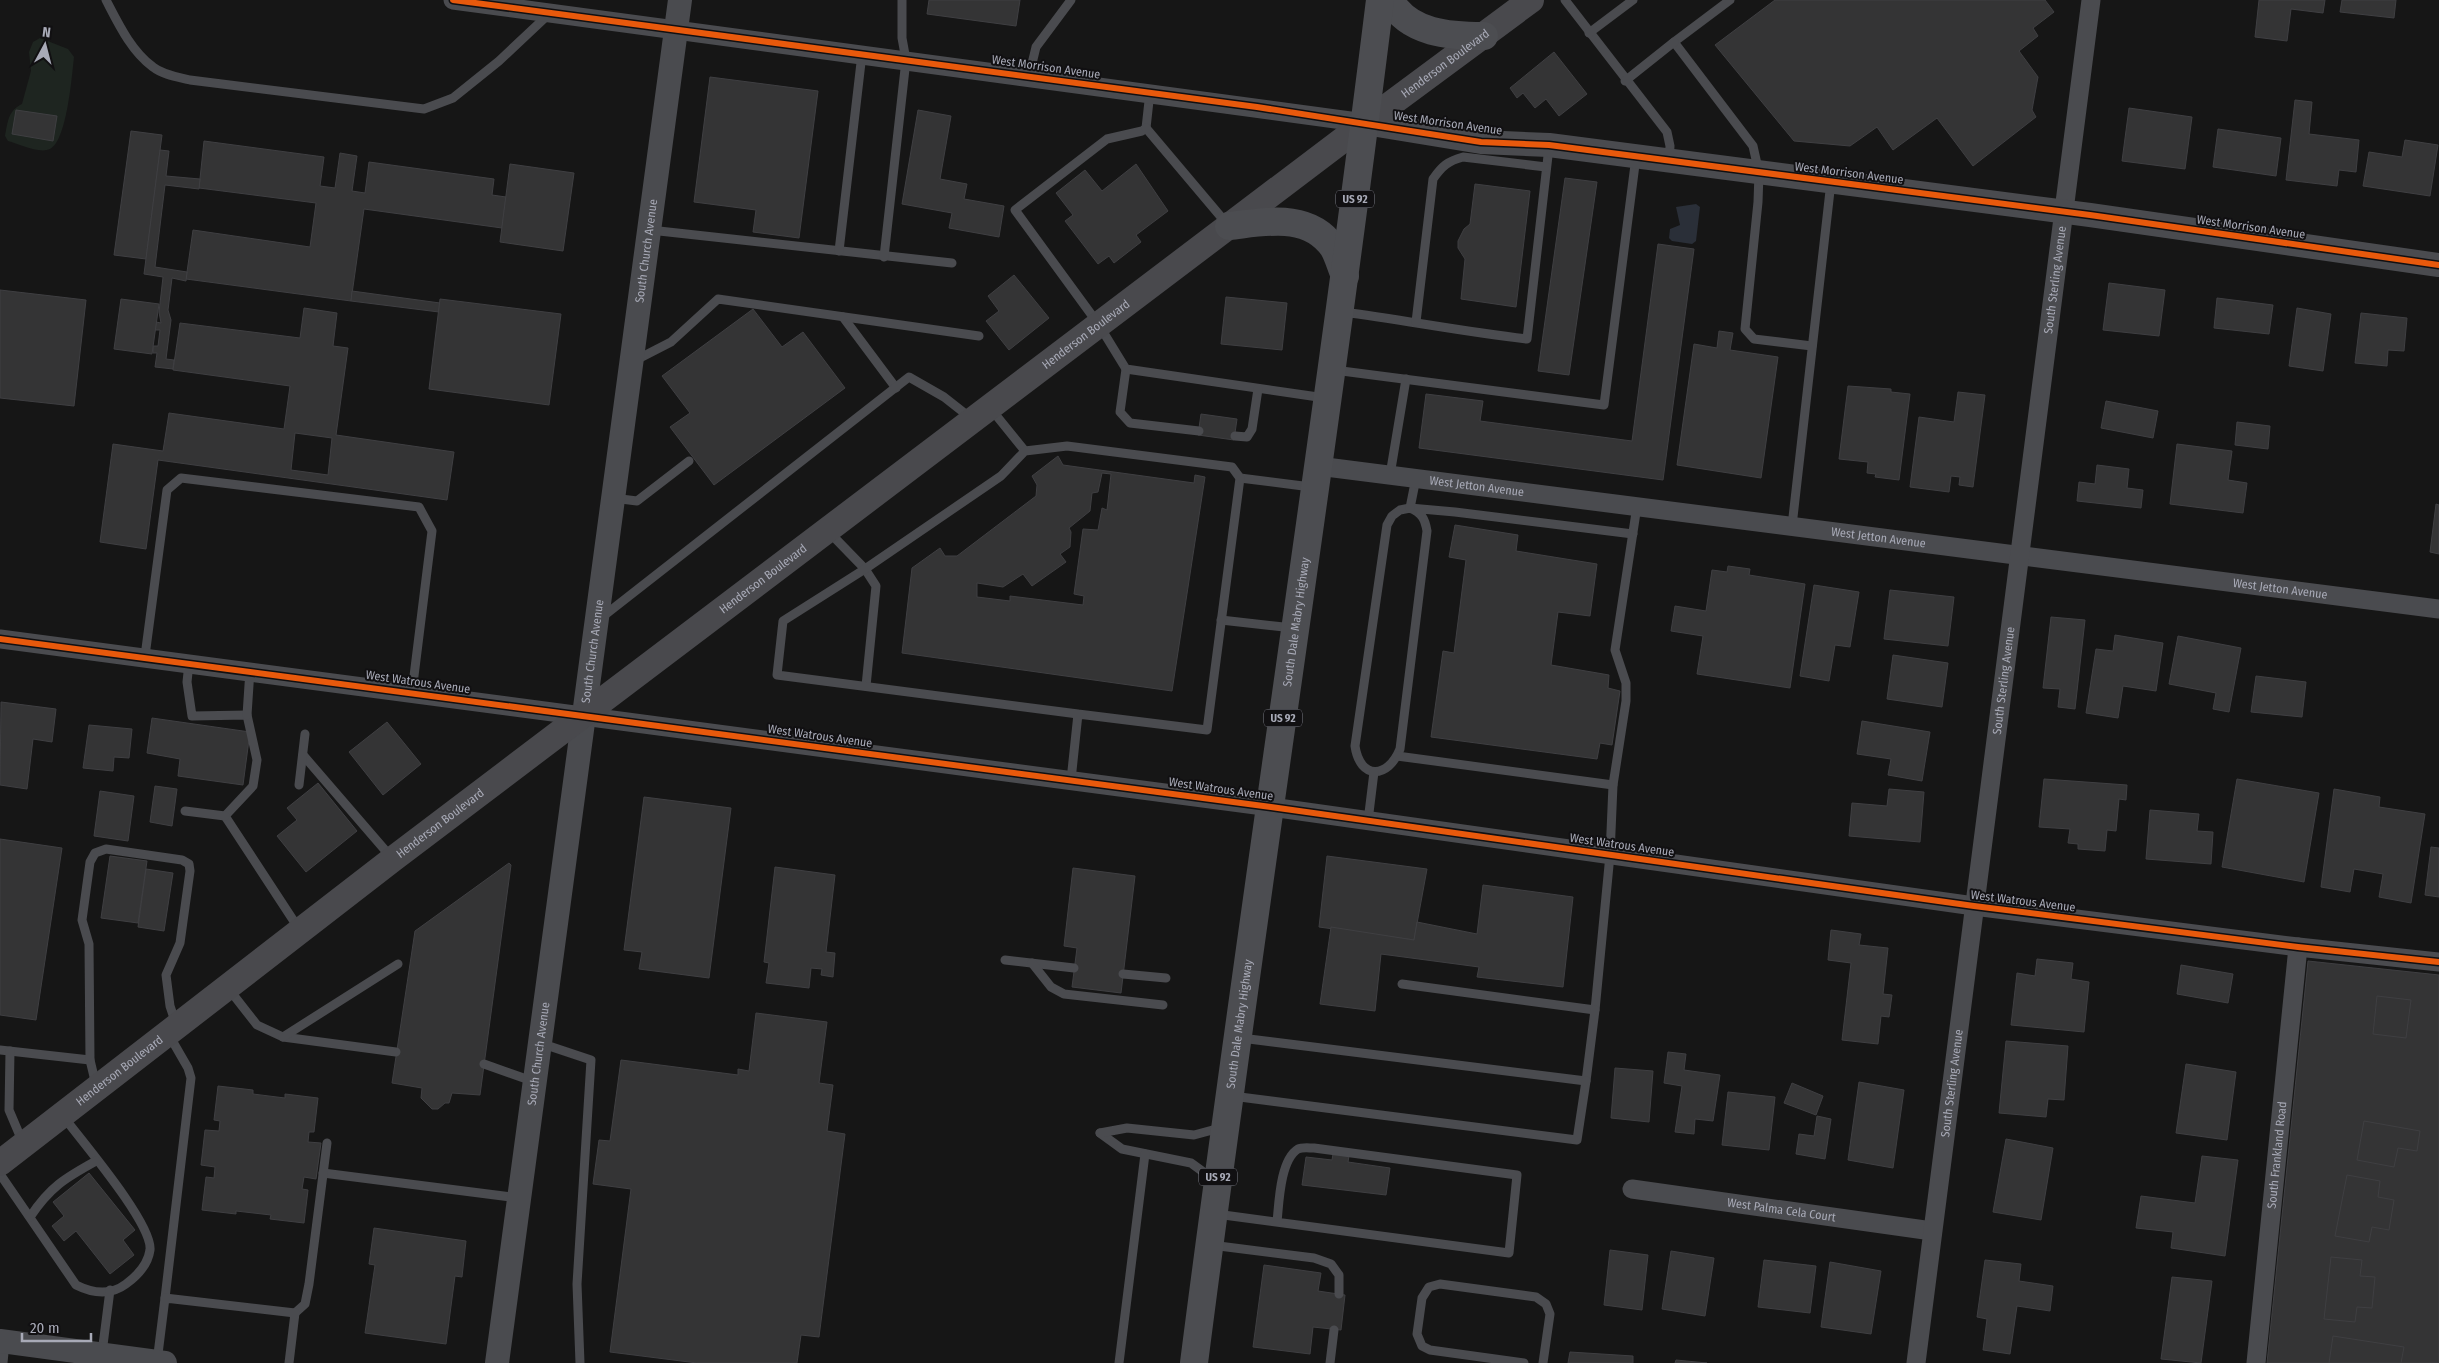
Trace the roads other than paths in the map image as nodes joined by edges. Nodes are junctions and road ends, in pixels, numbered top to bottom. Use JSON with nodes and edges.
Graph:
{"nodes":[{"id":1,"x":106,"y":0,"type":"edge"},
{"id":2,"x":453,"y":0,"type":"edge"},
{"id":3,"x":680,"y":0,"type":"edge"},
{"id":4,"x":902,"y":0,"type":"edge"},
{"id":5,"x":1070,"y":0,"type":"edge"},
{"id":6,"x":1380,"y":0,"type":"edge"},
{"id":7,"x":1390,"y":0,"type":"edge"},
{"id":8,"x":1531,"y":0,"type":"edge"},
{"id":9,"x":1565,"y":0,"type":"edge"},
{"id":10,"x":1633,"y":0,"type":"edge"},
{"id":11,"x":1730,"y":0,"type":"edge"},
{"id":12,"x":2091,"y":0,"type":"edge"},
{"id":13,"x":550,"y":13,"type":"junction"},
{"id":14,"x":676,"y":29,"type":"junction"},
{"id":15,"x":1589,"y":33,"type":"junction"},
{"id":16,"x":1484,"y":36,"type":"junction"},
{"id":17,"x":1674,"y":42,"type":"junction"},
{"id":18,"x":862,"y":54,"type":"junction"},
{"id":19,"x":906,"y":60,"type":"junction"},
{"id":20,"x":1029,"y":76,"type":"junction"},
{"id":21,"x":1626,"y":81,"type":"junction"},
{"id":22,"x":1150,"y":92,"type":"junction"},
{"id":23,"x":1365,"y":123,"type":"junction"},
{"id":24,"x":1146,"y":128,"type":"junction"},
{"id":25,"x":1548,"y":156,"type":"junction"},
{"id":26,"x":1636,"y":157,"type":"junction"},
{"id":27,"x":1669,"y":161,"type":"junction"},
{"id":28,"x":1759,"y":173,"type":"junction"},
{"id":29,"x":1831,"y":182,"type":"junction"},
{"id":30,"x":2063,"y":212,"type":"junction"},
{"id":31,"x":1229,"y":226,"type":"junction"},
{"id":32,"x":649,"y":230,"type":"junction"},
{"id":33,"x":839,"y":251,"type":"junction"},
{"id":34,"x":884,"y":256,"type":"junction"},
{"id":35,"x":952,"y":263,"type":"dead end"},
{"id":36,"x":2439,"y":265,"type":"edge"},
{"id":37,"x":1345,"y":276,"type":"junction"},
{"id":38,"x":1340,"y":312,"type":"junction"},
{"id":39,"x":843,"y":317,"type":"junction"},
{"id":40,"x":1416,"y":322,"type":"junction"},
{"id":41,"x":1099,"y":325,"type":"junction"},
{"id":42,"x":979,"y":336,"type":"dead end"},
{"id":43,"x":1812,"y":346,"type":"junction"},
{"id":44,"x":631,"y":362,"type":"junction"},
{"id":45,"x":1126,"y":369,"type":"junction"},
{"id":46,"x":1332,"y":370,"type":"junction"},
{"id":47,"x":1406,"y":379,"type":"junction"},
{"id":48,"x":896,"y":388,"type":"junction"},
{"id":49,"x":1258,"y":389,"type":"junction"},
{"id":50,"x":1328,"y":399,"type":"junction"},
{"id":51,"x":982,"y":414,"type":"junction"},
{"id":52,"x":1199,"y":431,"type":"dead end"},
{"id":53,"x":1235,"y":436,"type":"dead end"},
{"id":54,"x":1025,"y":452,"type":"junction"},
{"id":55,"x":689,"y":461,"type":"dead end"},
{"id":56,"x":1390,"y":475,"type":"junction"},
{"id":57,"x":1317,"y":477,"type":"junction"},
{"id":58,"x":1240,"y":478,"type":"junction"},
{"id":59,"x":1416,"y":478,"type":"junction"},
{"id":60,"x":613,"y":498,"type":"junction"},
{"id":61,"x":1637,"y":506,"type":"junction"},
{"id":62,"x":1410,"y":508,"type":"junction"},
{"id":63,"x":1792,"y":526,"type":"junction"},
{"id":64,"x":828,"y":530,"type":"junction"},
{"id":65,"x":1632,"y":534,"type":"junction"},
{"id":66,"x":2020,"y":555,"type":"junction"},
{"id":67,"x":865,"y":569,"type":"junction"},
{"id":68,"x":2439,"y":609,"type":"edge"},
{"id":69,"x":1222,"y":620,"type":"junction"},
{"id":70,"x":597,"y":622,"type":"junction"},
{"id":71,"x":1296,"y":628,"type":"junction"},
{"id":72,"x":0,"y":638,"type":"edge"},
{"id":73,"x":146,"y":656,"type":"junction"},
{"id":74,"x":189,"y":662,"type":"junction"},
{"id":75,"x":250,"y":670,"type":"junction"},
{"id":76,"x":866,"y":686,"type":"junction"},
{"id":77,"x":412,"y":692,"type":"junction"},
{"id":78,"x":1078,"y":714,"type":"junction"},
{"id":79,"x":247,"y":715,"type":"junction"},
{"id":80,"x":583,"y":715,"type":"junction"},
{"id":81,"x":306,"y":734,"type":"dead end"},
{"id":82,"x":303,"y":755,"type":"junction"},
{"id":83,"x":1397,"y":756,"type":"junction"},
{"id":84,"x":1374,"y":772,"type":"junction"},
{"id":85,"x":1071,"y":780,"type":"junction"},
{"id":86,"x":298,"y":785,"type":"dead end"},
{"id":87,"x":1613,"y":785,"type":"junction"},
{"id":88,"x":1271,"y":807,"type":"junction"},
{"id":89,"x":185,"y":811,"type":"dead end"},
{"id":90,"x":225,"y":816,"type":"junction"},
{"id":91,"x":1368,"y":821,"type":"junction"},
{"id":92,"x":1610,"y":854,"type":"junction"},
{"id":93,"x":393,"y":860,"type":"junction"},
{"id":94,"x":1974,"y":906,"type":"junction"},
{"id":95,"x":300,"y":931,"type":"junction"},
{"id":96,"x":2298,"y":947,"type":"junction"},
{"id":97,"x":1005,"y":960,"type":"dead end"},
{"id":98,"x":2439,"y":962,"type":"edge"},
{"id":99,"x":1032,"y":963,"type":"junction"},
{"id":100,"x":398,"y":964,"type":"dead end"},
{"id":101,"x":1074,"y":968,"type":"dead end"},
{"id":102,"x":1123,"y":974,"type":"dead end"},
{"id":103,"x":1166,"y":978,"type":"dead end"},
{"id":104,"x":1402,"y":984,"type":"dead end"},
{"id":105,"x":228,"y":988,"type":"junction"},
{"id":106,"x":1163,"y":1005,"type":"dead end"},
{"id":107,"x":1595,"y":1010,"type":"junction"},
{"id":108,"x":172,"y":1029,"type":"junction"},
{"id":109,"x":283,"y":1037,"type":"junction"},
{"id":110,"x":1238,"y":1037,"type":"junction"},
{"id":111,"x":540,"y":1042,"type":"junction"},
{"id":112,"x":0,"y":1050,"type":"edge"},
{"id":113,"x":10,"y":1051,"type":"junction"},
{"id":114,"x":396,"y":1052,"type":"dead end"},
{"id":115,"x":90,"y":1060,"type":"junction"},
{"id":116,"x":484,"y":1064,"type":"dead end"},
{"id":117,"x":1586,"y":1081,"type":"junction"},
{"id":118,"x":535,"y":1082,"type":"junction"},
{"id":119,"x":96,"y":1087,"type":"junction"},
{"id":120,"x":1230,"y":1095,"type":"junction"},
{"id":121,"x":62,"y":1114,"type":"junction"},
{"id":122,"x":1226,"y":1125,"type":"junction"},
{"id":123,"x":327,"y":1143,"type":"dead end"},
{"id":124,"x":24,"y":1144,"type":"junction"},
{"id":125,"x":1145,"y":1154,"type":"junction"},
{"id":126,"x":96,"y":1161,"type":"junction"},
{"id":127,"x":0,"y":1163,"type":"edge"},
{"id":128,"x":323,"y":1173,"type":"junction"},
{"id":129,"x":0,"y":1174,"type":"edge"},
{"id":130,"x":1217,"y":1182,"type":"junction"},
{"id":131,"x":1632,"y":1189,"type":"dead end"},
{"id":132,"x":519,"y":1198,"type":"junction"},
{"id":133,"x":1214,"y":1214,"type":"junction"},
{"id":134,"x":30,"y":1217,"type":"junction"},
{"id":135,"x":1277,"y":1222,"type":"junction"},
{"id":136,"x":1932,"y":1231,"type":"junction"},
{"id":137,"x":1209,"y":1245,"type":"junction"},
{"id":138,"x":110,"y":1290,"type":"junction"},
{"id":139,"x":1339,"y":1294,"type":"dead end"},
{"id":140,"x":165,"y":1298,"type":"junction"},
{"id":141,"x":295,"y":1313,"type":"junction"},
{"id":142,"x":1334,"y":1330,"type":"dead end"},
{"id":143,"x":2,"y":1349,"type":"edge"},
{"id":144,"x":102,"y":1354,"type":"junction"},
{"id":145,"x":153,"y":1362,"type":"edge"},
{"id":146,"x":289,"y":1363,"type":"edge"},
{"id":147,"x":497,"y":1363,"type":"edge"},
{"id":148,"x":580,"y":1363,"type":"edge"},
{"id":149,"x":1119,"y":1363,"type":"edge"},
{"id":150,"x":1194,"y":1363,"type":"edge"},
{"id":151,"x":1330,"y":1363,"type":"edge"},
{"id":152,"x":1524,"y":1363,"type":"edge"},
{"id":153,"x":1543,"y":1363,"type":"edge"},
{"id":154,"x":1916,"y":1363,"type":"edge"},
{"id":155,"x":2256,"y":1363,"type":"edge"}],
"edges":[{"from":1,"to":13,"type":"lane"},
{"from":2,"to":13,"type":"street","name":"West Morrison Avenue"},
{"from":3,"to":14,"type":"street","name":"South Church Avenue"},
{"from":4,"to":19,"type":"lane"},
{"from":5,"to":20,"type":"lane"},
{"from":6,"to":23,"type":"main road","name":"South Dale Mabry Highway","number":"US 92"},
{"from":7,"to":16,"type":"main road"},
{"from":8,"to":16,"type":"main road","name":"Henderson Boulevard"},
{"from":9,"to":15,"type":"lane"},
{"from":10,"to":15,"type":"lane"},
{"from":11,"to":17,"type":"lane"},
{"from":12,"to":30,"type":"street","name":"South Sterling Avenue"},
{"from":13,"to":14,"type":"street","name":"West Morrison Avenue"},
{"from":14,"to":18,"type":"street","name":"West Morrison Avenue"},
{"from":14,"to":32,"type":"street","name":"South Church Avenue"},
{"from":15,"to":21,"type":"lane"},
{"from":16,"to":23,"type":"main road","name":"Henderson Boulevard"},
{"from":17,"to":21,"type":"lane"},
{"from":17,"to":28,"type":"lane"},
{"from":18,"to":19,"type":"street","name":"West Morrison Avenue"},
{"from":18,"to":33,"type":"lane"},
{"from":19,"to":20,"type":"street","name":"West Morrison Avenue"},
{"from":19,"to":34,"type":"lane"},
{"from":20,"to":22,"type":"street","name":"West Morrison Avenue"},
{"from":21,"to":27,"type":"lane"},
{"from":22,"to":23,"type":"street","name":"West Morrison Avenue"},
{"from":22,"to":24,"type":"lane"},
{"from":23,"to":25,"type":"street","name":"West Morrison Avenue"},
{"from":23,"to":31,"type":"main road","name":"Henderson Boulevard"},
{"from":23,"to":37,"type":"main road","name":"South Dale Mabry Highway","number":"US 92"},
{"from":24,"to":31,"type":"lane"},
{"from":24,"to":41,"type":"lane"},
{"from":25,"to":26,"type":"street","name":"West Morrison Avenue"},
{"from":25,"to":40,"type":"lane"},
{"from":25,"to":40,"type":"lane"},
{"from":26,"to":27,"type":"street","name":"West Morrison Avenue"},
{"from":26,"to":47,"type":"lane"},
{"from":27,"to":28,"type":"street","name":"West Morrison Avenue"},
{"from":28,"to":29,"type":"street","name":"West Morrison Avenue"},
{"from":28,"to":43,"type":"lane"},
{"from":29,"to":30,"type":"street","name":"West Morrison Avenue"},
{"from":29,"to":43,"type":"lane"},
{"from":30,"to":36,"type":"street","name":"West Morrison Avenue"},
{"from":30,"to":66,"type":"street","name":"South Sterling Avenue"},
{"from":31,"to":37,"type":"main road"},
{"from":31,"to":41,"type":"main road","name":"Henderson Boulevard"},
{"from":32,"to":33,"type":"lane"},
{"from":32,"to":44,"type":"street","name":"South Church Avenue"},
{"from":33,"to":34,"type":"lane"},
{"from":34,"to":35,"type":"lane"},
{"from":37,"to":38,"type":"main road","name":"South Dale Mabry Highway","number":"US 92"},
{"from":38,"to":40,"type":"lane"},
{"from":38,"to":46,"type":"main road","name":"South Dale Mabry Highway","number":"US 92"},
{"from":39,"to":42,"type":"lane"},
{"from":39,"to":44,"type":"lane"},
{"from":39,"to":48,"type":"lane"},
{"from":41,"to":45,"type":"lane"},
{"from":41,"to":51,"type":"main road","name":"Henderson Boulevard"},
{"from":43,"to":63,"type":"lane"},
{"from":44,"to":60,"type":"street","name":"South Church Avenue"},
{"from":45,"to":49,"type":"lane"},
{"from":45,"to":52,"type":"lane"},
{"from":46,"to":47,"type":"lane"},
{"from":46,"to":50,"type":"main road","name":"South Dale Mabry Highway","number":"US 92"},
{"from":47,"to":56,"type":"lane"},
{"from":48,"to":51,"type":"lane"},
{"from":48,"to":70,"type":"lane"},
{"from":49,"to":50,"type":"lane"},
{"from":49,"to":53,"type":"lane"},
{"from":50,"to":57,"type":"main road","name":"South Dale Mabry Highway","number":"US 92"},
{"from":51,"to":54,"type":"lane"},
{"from":51,"to":64,"type":"main road","name":"Henderson Boulevard"},
{"from":54,"to":58,"type":"lane"},
{"from":54,"to":67,"type":"lane"},
{"from":55,"to":60,"type":"lane"},
{"from":56,"to":57,"type":"street","name":"West Jetton Avenue"},
{"from":56,"to":59,"type":"street","name":"West Jetton Avenue"},
{"from":57,"to":58,"type":"lane"},
{"from":57,"to":71,"type":"main road","name":"South Dale Mabry Highway","number":"US 92"},
{"from":58,"to":69,"type":"lane"},
{"from":59,"to":61,"type":"street","name":"West Jetton Avenue"},
{"from":59,"to":62,"type":"lane"},
{"from":60,"to":70,"type":"street","name":"South Church Avenue"},
{"from":61,"to":63,"type":"street","name":"West Jetton Avenue"},
{"from":61,"to":65,"type":"lane"},
{"from":62,"to":65,"type":"lane"},
{"from":62,"to":83,"type":"lane"},
{"from":62,"to":84,"type":"lane"},
{"from":63,"to":66,"type":"street","name":"West Jetton Avenue"},
{"from":64,"to":67,"type":"lane"},
{"from":64,"to":80,"type":"main road","name":"Henderson Boulevard"},
{"from":65,"to":87,"type":"lane"},
{"from":66,"to":68,"type":"street","name":"West Jetton Avenue"},
{"from":66,"to":94,"type":"street","name":"South Sterling Avenue"},
{"from":67,"to":76,"type":"lane"},
{"from":67,"to":76,"type":"lane"},
{"from":69,"to":71,"type":"lane"},
{"from":69,"to":78,"type":"lane"},
{"from":70,"to":80,"type":"street","name":"South Church Avenue"},
{"from":71,"to":88,"type":"main road","name":"South Dale Mabry Highway","number":"US 92"},
{"from":72,"to":73,"type":"street","name":"West Watrous Avenue"},
{"from":73,"to":74,"type":"street","name":"West Watrous Avenue"},
{"from":73,"to":77,"type":"lane"},
{"from":74,"to":75,"type":"street","name":"West Watrous Avenue"},
{"from":74,"to":79,"type":"lane"},
{"from":75,"to":77,"type":"street","name":"West Watrous Avenue"},
{"from":75,"to":79,"type":"lane"},
{"from":76,"to":78,"type":"lane"},
{"from":77,"to":80,"type":"street","name":"West Watrous Avenue"},
{"from":78,"to":85,"type":"lane"},
{"from":79,"to":90,"type":"lane"},
{"from":80,"to":85,"type":"street","name":"West Watrous Avenue"},
{"from":80,"to":93,"type":"main road","name":"Henderson Boulevard"},
{"from":80,"to":111,"type":"street","name":"South Church Avenue"},
{"from":81,"to":82,"type":"lane"},
{"from":82,"to":86,"type":"lane"},
{"from":82,"to":93,"type":"lane"},
{"from":83,"to":84,"type":"lane"},
{"from":83,"to":87,"type":"lane"},
{"from":84,"to":91,"type":"lane"},
{"from":85,"to":88,"type":"street","name":"West Watrous Avenue"},
{"from":87,"to":92,"type":"lane"},
{"from":88,"to":91,"type":"street","name":"West Watrous Avenue"},
{"from":88,"to":110,"type":"main road","name":"South Dale Mabry Highway","number":"US 92"},
{"from":89,"to":90,"type":"lane"},
{"from":90,"to":95,"type":"lane"},
{"from":91,"to":92,"type":"street","name":"West Watrous Avenue"},
{"from":92,"to":94,"type":"street","name":"West Watrous Avenue"},
{"from":92,"to":107,"type":"lane"},
{"from":93,"to":95,"type":"main road","name":"Henderson Boulevard"},
{"from":94,"to":96,"type":"street","name":"West Watrous Avenue"},
{"from":94,"to":136,"type":"street","name":"South Sterling Avenue"},
{"from":95,"to":105,"type":"main road","name":"Henderson Boulevard"},
{"from":96,"to":98,"type":"street","name":"West Watrous Avenue"},
{"from":96,"to":155,"type":"street","name":"South Frankland Road"},
{"from":97,"to":99,"type":"lane"},
{"from":99,"to":101,"type":"lane"},
{"from":99,"to":106,"type":"lane"},
{"from":100,"to":109,"type":"lane"},
{"from":102,"to":103,"type":"lane"},
{"from":104,"to":107,"type":"lane"},
{"from":105,"to":108,"type":"main road","name":"Henderson Boulevard"},
{"from":105,"to":109,"type":"lane"},
{"from":107,"to":117,"type":"lane"},
{"from":108,"to":115,"type":"lane"},
{"from":108,"to":119,"type":"main road","name":"Henderson Boulevard"},
{"from":108,"to":140,"type":"lane"},
{"from":109,"to":114,"type":"lane"},
{"from":110,"to":117,"type":"lane"},
{"from":110,"to":120,"type":"main road","name":"South Dale Mabry Highway","number":"US 92"},
{"from":111,"to":118,"type":"street","name":"South Church Avenue"},
{"from":111,"to":148,"type":"lane"},
{"from":112,"to":113,"type":"lane"},
{"from":113,"to":115,"type":"lane"},
{"from":113,"to":124,"type":"lane"},
{"from":115,"to":119,"type":"lane"},
{"from":116,"to":118,"type":"lane"},
{"from":117,"to":120,"type":"lane"},
{"from":118,"to":132,"type":"street","name":"South Church Avenue"},
{"from":119,"to":121,"type":"main road","name":"Henderson Boulevard"},
{"from":120,"to":122,"type":"main road","name":"South Dale Mabry Highway","number":"US 92"},
{"from":121,"to":124,"type":"main road","name":"Henderson Boulevard"},
{"from":121,"to":126,"type":"lane"},
{"from":122,"to":125,"type":"lane"},
{"from":122,"to":130,"type":"main road","name":"South Dale Mabry Highway","number":"US 92"},
{"from":123,"to":128,"type":"lane"},
{"from":124,"to":127,"type":"main road","name":"Henderson Boulevard"},
{"from":125,"to":130,"type":"lane"},
{"from":125,"to":149,"type":"lane"},
{"from":126,"to":134,"type":"lane"},
{"from":126,"to":138,"type":"lane"},
{"from":128,"to":132,"type":"lane"},
{"from":128,"to":141,"type":"lane"},
{"from":129,"to":134,"type":"lane"},
{"from":130,"to":133,"type":"main road","name":"South Dale Mabry Highway","number":"US 92"},
{"from":131,"to":136,"type":"street","name":"West Palma Cela Court"},
{"from":132,"to":147,"type":"street","name":"South Church Avenue"},
{"from":133,"to":135,"type":"lane"},
{"from":133,"to":137,"type":"main road","name":"South Dale Mabry Highway","number":"US 92"},
{"from":134,"to":138,"type":"lane"},
{"from":135,"to":135,"type":"lane"},
{"from":136,"to":154,"type":"street","name":"South Sterling Avenue"},
{"from":137,"to":139,"type":"lane"},
{"from":137,"to":150,"type":"main road","name":"South Dale Mabry Highway","number":"US 92"},
{"from":138,"to":144,"type":"lane"},
{"from":140,"to":141,"type":"lane"},
{"from":140,"to":145,"type":"lane"},
{"from":141,"to":146,"type":"lane"},
{"from":142,"to":151,"type":"lane"},
{"from":143,"to":144,"type":"street"},
{"from":144,"to":145,"type":"street"},
{"from":152,"to":153,"type":"lane"}]}
